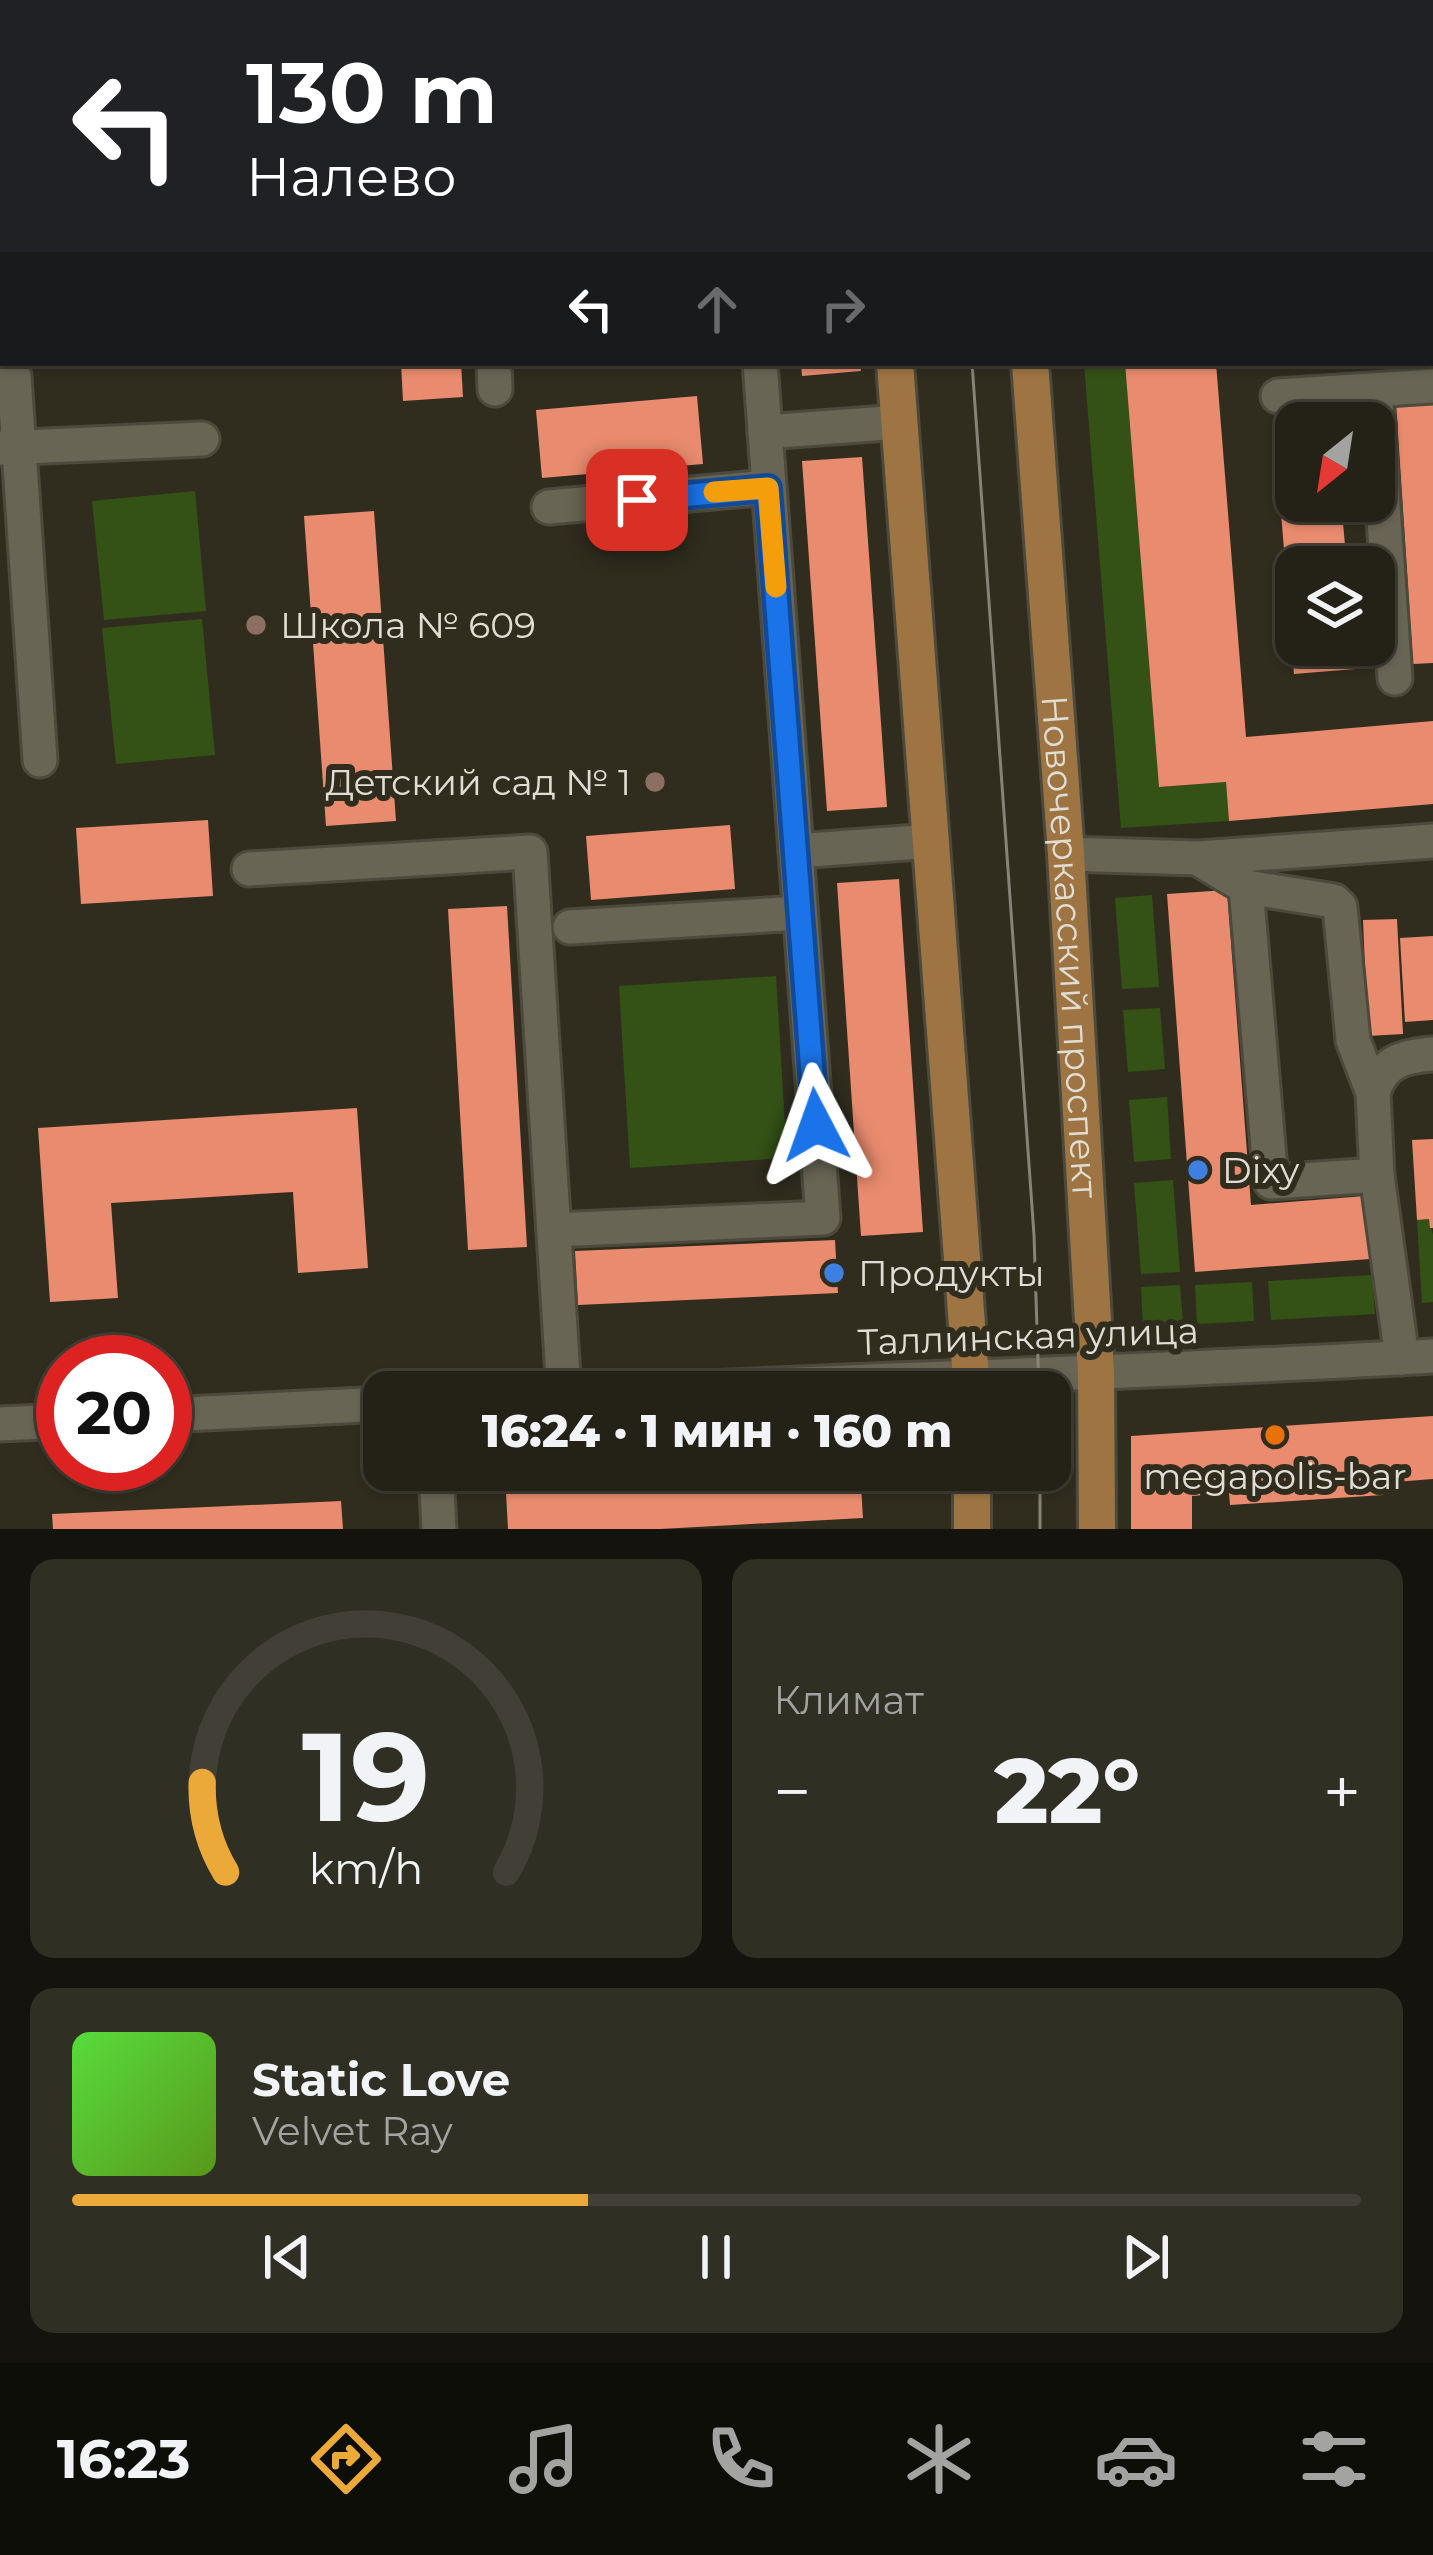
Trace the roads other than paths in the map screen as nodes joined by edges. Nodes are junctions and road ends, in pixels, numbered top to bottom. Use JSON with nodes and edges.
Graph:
{"nodes":[{"id":1,"x":760,"y":366,"type":"edge"},
{"id":2,"x":895,"y":366,"type":"edge"},
{"id":3,"x":1030,"y":366,"type":"edge"},
{"id":4,"x":14,"y":376,"type":"dead end"},
{"id":5,"x":1433,"y":386,"type":"edge"},
{"id":6,"x":1375,"y":390,"type":"junction"},
{"id":7,"x":1279,"y":397,"type":"dead end"},
{"id":8,"x":900,"y":422,"type":"junction"},
{"id":9,"x":765,"y":432,"type":"junction"},
{"id":10,"x":202,"y":439,"type":"dead end"},
{"id":11,"x":9,"y":447,"type":"edge"},
{"id":12,"x":768,"y":488,"type":"junction"},
{"id":13,"x":549,"y":507,"type":"dead end"},
{"id":14,"x":1395,"y":678,"type":"dead end"},
{"id":15,"x":40,"y":760,"type":"dead end"},
{"id":16,"x":932,"y":841,"type":"junction"},
{"id":17,"x":1433,"y":841,"type":"edge"},
{"id":18,"x":796,"y":851,"type":"junction"},
{"id":19,"x":1066,"y":854,"type":"junction"},
{"id":20,"x":1197,"y":858,"type":"junction"},
{"id":21,"x":249,"y":869,"type":"dead end"},
{"id":22,"x":1246,"y":887,"type":"junction"},
{"id":23,"x":800,"y":914,"type":"junction"},
{"id":24,"x":570,"y":927,"type":"dead end"},
{"id":25,"x":1433,"y":1054,"type":"edge"},
{"id":26,"x":1372,"y":1093,"type":"junction"},
{"id":27,"x":1377,"y":1175,"type":"junction"},
{"id":28,"x":554,"y":1230,"type":"junction"},
{"id":29,"x":1417,"y":1357,"type":"edge"},
{"id":30,"x":563,"y":1371,"type":"edge"},
{"id":31,"x":971,"y":1371,"type":"edge"},
{"id":32,"x":1096,"y":1373,"type":"junction"},
{"id":33,"x":1071,"y":1375,"type":"edge"},
{"id":34,"x":363,"y":1405,"type":"edge"},
{"id":35,"x":192,"y":1414,"type":"edge"},
{"id":36,"x":36,"y":1422,"type":"edge"},
{"id":37,"x":0,"y":1424,"type":"edge"},
{"id":38,"x":437,"y":1491,"type":"edge"},
{"id":39,"x":972,"y":1491,"type":"edge"},
{"id":40,"x":439,"y":1529,"type":"edge"},
{"id":41,"x":972,"y":1529,"type":"edge"},
{"id":42,"x":1097,"y":1529,"type":"edge"}],
"edges":[{"from":1,"to":9,"type":"street"},
{"from":2,"to":8,"type":"main road"},
{"from":3,"to":19,"type":"main road","name":"Новочеркасский проспект"},
{"from":4,"to":11,"type":"street"},
{"from":5,"to":6,"type":"street"},
{"from":6,"to":7,"type":"street"},
{"from":6,"to":14,"type":"street"},
{"from":8,"to":9,"type":"street"},
{"from":8,"to":16,"type":"main road"},
{"from":9,"to":12,"type":"street"},
{"from":10,"to":11,"type":"street"},
{"from":11,"to":15,"type":"street"},
{"from":12,"to":13,"type":"street"},
{"from":12,"to":18,"type":"street"},
{"from":16,"to":18,"type":"street"},
{"from":16,"to":31,"type":"main road"},
{"from":17,"to":20,"type":"street"},
{"from":18,"to":23,"type":"street"},
{"from":19,"to":20,"type":"street"},
{"from":19,"to":32,"type":"main road","name":"Новочеркасский проспект"},
{"from":20,"to":22,"type":"street"},
{"from":21,"to":28,"type":"street"},
{"from":22,"to":26,"type":"street"},
{"from":22,"to":27,"type":"street"},
{"from":23,"to":24,"type":"street"},
{"from":23,"to":28,"type":"street"},
{"from":25,"to":26,"type":"street"},
{"from":26,"to":27,"type":"street"},
{"from":27,"to":29,"type":"street"},
{"from":28,"to":30,"type":"street"},
{"from":29,"to":32,"type":"street","name":"Таллинская улица"},
{"from":32,"to":33,"type":"street","name":"Таллинская улица"},
{"from":32,"to":42,"type":"main road","name":"Новочеркасский проспект"},
{"from":34,"to":35,"type":"street"},
{"from":36,"to":37,"type":"street"},
{"from":38,"to":40,"type":"street"},
{"from":39,"to":41,"type":"main road"}]}
